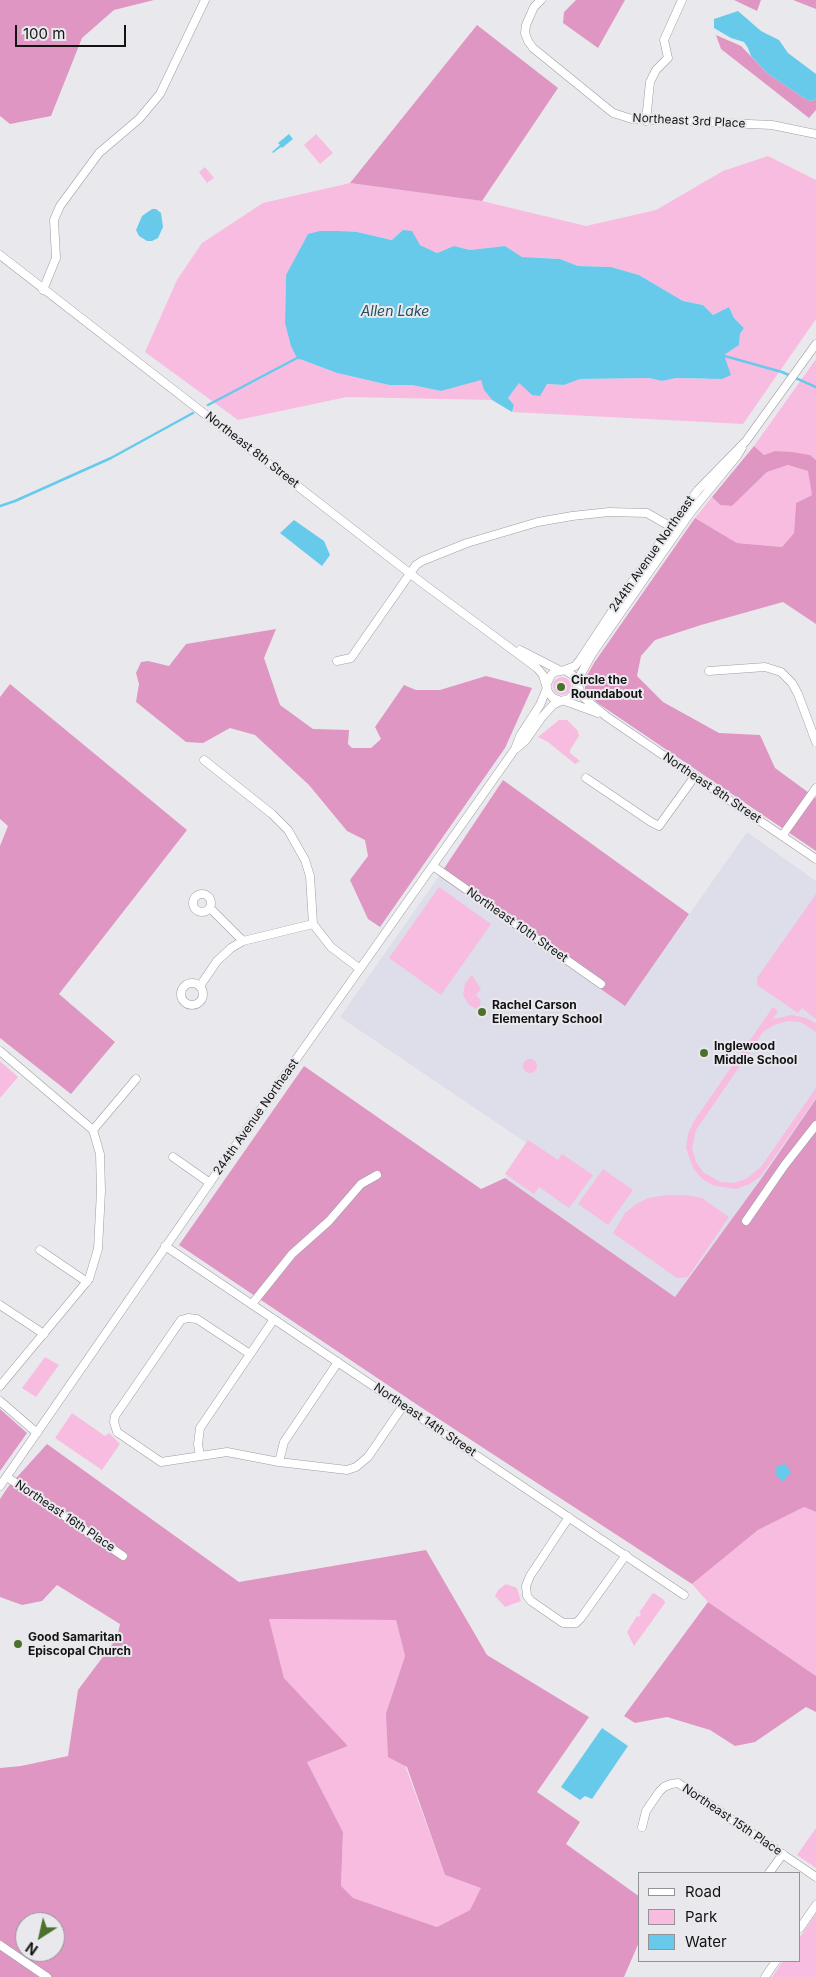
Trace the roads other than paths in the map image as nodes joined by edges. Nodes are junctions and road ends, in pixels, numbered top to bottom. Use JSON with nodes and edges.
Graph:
{"nodes":[{"id":1,"x":205,"y":0,"type":"edge"},
{"id":2,"x":541,"y":0,"type":"edge"},
{"id":3,"x":682,"y":0,"type":"edge"},
{"id":4,"x":646,"y":120,"type":"junction"},
{"id":5,"x":816,"y":134,"type":"edge"},
{"id":6,"x":0,"y":255,"type":"edge"},
{"id":7,"x":43,"y":290,"type":"junction"},
{"id":8,"x":816,"y":344,"type":"edge"},
{"id":9,"x":746,"y":441,"type":"junction"},
{"id":10,"x":698,"y":490,"type":"junction"},
{"id":11,"x":705,"y":495,"type":"junction"},
{"id":12,"x":675,"y":528,"type":"junction"},
{"id":13,"x":410,"y":573,"type":"junction"},
{"id":14,"x":504,"y":644,"type":"junction"},
{"id":15,"x":337,"y":662,"type":"dead end"},
{"id":16,"x":562,"y":670,"type":"junction"},
{"id":17,"x":709,"y":671,"type":"dead end"},
{"id":18,"x":577,"y":683,"type":"junction"},
{"id":19,"x":547,"y":686,"type":"junction"},
{"id":20,"x":563,"y":701,"type":"junction"},
{"id":21,"x":607,"y":717,"type":"junction"},
{"id":22,"x":816,"y":742,"type":"edge"},
{"id":23,"x":515,"y":749,"type":"junction"},
{"id":24,"x":204,"y":760,"type":"dead end"},
{"id":25,"x":695,"y":776,"type":"junction"},
{"id":26,"x":586,"y":778,"type":"dead end"},
{"id":27,"x":816,"y":788,"type":"edge"},
{"id":28,"x":782,"y":836,"type":"junction"},
{"id":29,"x":816,"y":859,"type":"edge"},
{"id":30,"x":434,"y":866,"type":"junction"},
{"id":31,"x":210,"y":908,"type":"dead end"},
{"id":32,"x":313,"y":924,"type":"junction"},
{"id":33,"x":243,"y":941,"type":"junction"},
{"id":34,"x":360,"y":969,"type":"junction"},
{"id":35,"x":601,"y":984,"type":"dead end"},
{"id":36,"x":200,"y":986,"type":"dead end"},
{"id":37,"x":0,"y":1051,"type":"edge"},
{"id":38,"x":136,"y":1079,"type":"dead end"},
{"id":39,"x":816,"y":1125,"type":"edge"},
{"id":40,"x":93,"y":1130,"type":"junction"},
{"id":41,"x":173,"y":1157,"type":"dead end"},
{"id":42,"x":377,"y":1175,"type":"dead end"},
{"id":43,"x":210,"y":1183,"type":"junction"},
{"id":44,"x":746,"y":1221,"type":"dead end"},
{"id":45,"x":165,"y":1246,"type":"junction"},
{"id":46,"x":40,"y":1250,"type":"dead end"},
{"id":47,"x":87,"y":1282,"type":"junction"},
{"id":48,"x":0,"y":1304,"type":"edge"},
{"id":49,"x":252,"y":1304,"type":"junction"},
{"id":50,"x":274,"y":1319,"type":"junction"},
{"id":51,"x":44,"y":1334,"type":"junction"},
{"id":52,"x":250,"y":1354,"type":"junction"},
{"id":53,"x":338,"y":1362,"type":"junction"},
{"id":54,"x":0,"y":1386,"type":"edge"},
{"id":55,"x":0,"y":1401,"type":"edge"},
{"id":56,"x":403,"y":1406,"type":"junction"},
{"id":57,"x":37,"y":1433,"type":"junction"},
{"id":58,"x":200,"y":1456,"type":"junction"},
{"id":59,"x":279,"y":1462,"type":"junction"},
{"id":60,"x":6,"y":1477,"type":"junction"},
{"id":61,"x":0,"y":1486,"type":"edge"},
{"id":62,"x":569,"y":1517,"type":"junction"},
{"id":63,"x":626,"y":1555,"type":"junction"},
{"id":64,"x":123,"y":1556,"type":"dead end"},
{"id":65,"x":684,"y":1595,"type":"dead end"},
{"id":66,"x":642,"y":1827,"type":"dead end"},
{"id":67,"x":783,"y":1854,"type":"junction"},
{"id":68,"x":770,"y":1872,"type":"edge"},
{"id":69,"x":816,"y":1877,"type":"edge"},
{"id":70,"x":816,"y":1905,"type":"edge"},
{"id":71,"x":801,"y":1927,"type":"edge"},
{"id":72,"x":0,"y":1945,"type":"edge"},
{"id":73,"x":775,"y":1962,"type":"edge"},
{"id":74,"x":46,"y":1977,"type":"edge"},
{"id":75,"x":765,"y":1977,"type":"edge"}],
"edges":[{"from":1,"to":7,"type":"street"},
{"from":2,"to":4,"type":"street","name":"Northeast 3rd Place"},
{"from":3,"to":4,"type":"street"},
{"from":4,"to":5,"type":"street","name":"Northeast 3rd Place"},
{"from":6,"to":7,"type":"street","name":"Northeast 8th Street"},
{"from":7,"to":13,"type":"street","name":"Northeast 8th Street"},
{"from":8,"to":9,"type":"street","name":"244th Avenue Northeast"},
{"from":9,"to":10,"type":"street","name":"244th Avenue Northeast"},
{"from":9,"to":11,"type":"street","name":"244th Avenue Northeast"},
{"from":10,"to":11,"type":"street"},
{"from":10,"to":12,"type":"street","name":"244th Avenue Northeast"},
{"from":11,"to":12,"type":"street","name":"244th Avenue Northeast"},
{"from":12,"to":13,"type":"street"},
{"from":12,"to":16,"type":"street","name":"244th Avenue Northeast"},
{"from":12,"to":18,"type":"street","name":"244th Avenue Northeast"},
{"from":13,"to":14,"type":"street","name":"Northeast 8th Street"},
{"from":13,"to":15,"type":"street"},
{"from":14,"to":16,"type":"street","name":"Northeast 8th Street"},
{"from":14,"to":19,"type":"street","name":"Northeast 8th Street"},
{"from":16,"to":18,"type":"street"},
{"from":16,"to":19,"type":"street"},
{"from":17,"to":22,"type":"street"},
{"from":18,"to":20,"type":"street"},
{"from":18,"to":21,"type":"street","name":"Northeast 8th Street"},
{"from":19,"to":20,"type":"street"},
{"from":19,"to":23,"type":"street","name":"244th Avenue Northeast"},
{"from":20,"to":21,"type":"street","name":"Northeast 8th Street"},
{"from":20,"to":23,"type":"street","name":"244th Avenue Northeast"},
{"from":21,"to":25,"type":"street","name":"Northeast 8th Street"},
{"from":23,"to":30,"type":"street","name":"244th Avenue Northeast"},
{"from":24,"to":32,"type":"street"},
{"from":25,"to":26,"type":"street"},
{"from":25,"to":28,"type":"street","name":"Northeast 8th Street"},
{"from":27,"to":28,"type":"street"},
{"from":28,"to":29,"type":"street","name":"Northeast 8th Street"},
{"from":30,"to":34,"type":"street","name":"244th Avenue Northeast"},
{"from":30,"to":35,"type":"street","name":"Northeast 10th Street"},
{"from":31,"to":33,"type":"street"},
{"from":32,"to":33,"type":"street"},
{"from":32,"to":34,"type":"street"},
{"from":33,"to":36,"type":"street"},
{"from":34,"to":43,"type":"street","name":"244th Avenue Northeast"},
{"from":37,"to":40,"type":"street"},
{"from":38,"to":40,"type":"street"},
{"from":39,"to":44,"type":"street"},
{"from":40,"to":47,"type":"street"},
{"from":41,"to":43,"type":"street"},
{"from":42,"to":49,"type":"street"},
{"from":43,"to":45,"type":"street","name":"244th Avenue Northeast"},
{"from":45,"to":49,"type":"street","name":"Northeast 14th Street"},
{"from":45,"to":57,"type":"street","name":"244th Avenue Northeast"},
{"from":46,"to":47,"type":"street"},
{"from":47,"to":51,"type":"street"},
{"from":48,"to":51,"type":"street"},
{"from":49,"to":50,"type":"street","name":"Northeast 14th Street"},
{"from":50,"to":52,"type":"street"},
{"from":50,"to":53,"type":"street","name":"Northeast 14th Street"},
{"from":51,"to":54,"type":"street"},
{"from":52,"to":58,"type":"street"},
{"from":52,"to":58,"type":"street"},
{"from":53,"to":56,"type":"street","name":"Northeast 14th Street"},
{"from":53,"to":59,"type":"street"},
{"from":55,"to":57,"type":"street"},
{"from":56,"to":59,"type":"street"},
{"from":56,"to":62,"type":"street","name":"Northeast 14th Street"},
{"from":57,"to":60,"type":"street","name":"244th Avenue Northeast"},
{"from":58,"to":59,"type":"street"},
{"from":60,"to":61,"type":"street","name":"244th Avenue Northeast"},
{"from":60,"to":64,"type":"street","name":"Northeast 16th Place"},
{"from":62,"to":63,"type":"street","name":"Northeast 14th Street"},
{"from":62,"to":63,"type":"street"},
{"from":63,"to":65,"type":"street","name":"Northeast 14th Street"},
{"from":66,"to":67,"type":"street","name":"Northeast 15th Place"},
{"from":67,"to":68,"type":"street"},
{"from":67,"to":69,"type":"street","name":"Northeast 15th Place"},
{"from":70,"to":71,"type":"street"},
{"from":72,"to":74,"type":"street"},
{"from":73,"to":75,"type":"street"}]}
